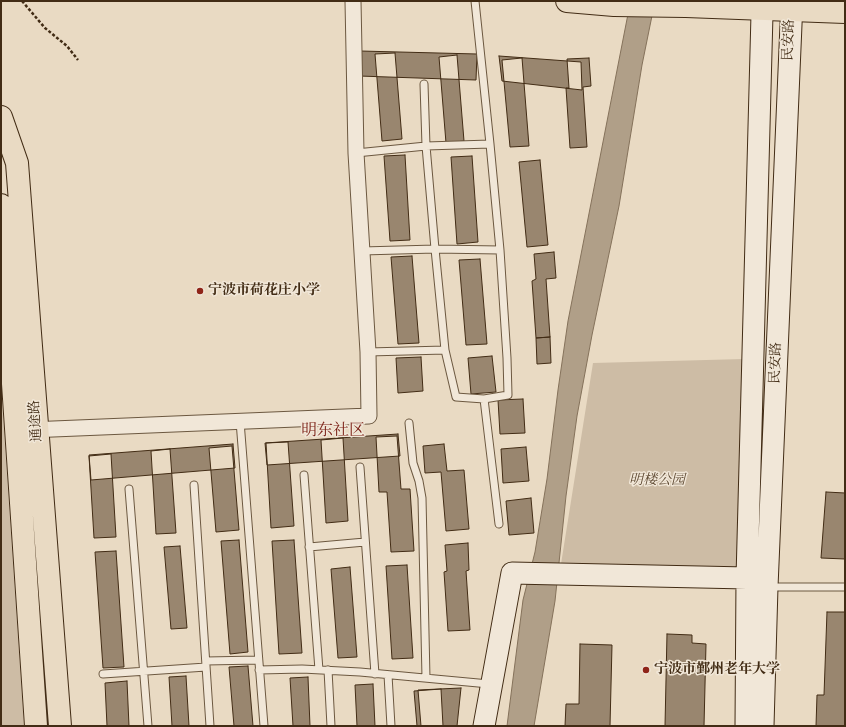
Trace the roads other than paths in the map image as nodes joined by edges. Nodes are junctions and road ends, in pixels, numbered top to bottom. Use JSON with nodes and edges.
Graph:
{"nodes":[{"id":1,"x":353,"y":1,"type":"edge"},
{"id":2,"x":475,"y":1,"type":"edge"},
{"id":3,"x":567,"y":1,"type":"edge"},
{"id":4,"x":763,"y":5,"type":"edge"},
{"id":5,"x":791,"y":5,"type":"edge"},
{"id":6,"x":845,"y":12,"type":"edge"},
{"id":7,"x":424,"y":84,"type":"dead end"},
{"id":8,"x":1,"y":118,"type":"edge"},
{"id":9,"x":490,"y":144,"type":"junction"},
{"id":10,"x":426,"y":146,"type":"junction"},
{"id":11,"x":356,"y":153,"type":"junction"},
{"id":12,"x":1,"y":206,"type":"edge"},
{"id":13,"x":435,"y":249,"type":"junction"},
{"id":14,"x":500,"y":250,"type":"junction"},
{"id":15,"x":362,"y":251,"type":"junction"},
{"id":16,"x":445,"y":350,"type":"junction"},
{"id":17,"x":368,"y":352,"type":"junction"},
{"id":18,"x":484,"y":399,"type":"junction"},
{"id":19,"x":240,"y":421,"type":"junction"},
{"id":20,"x":409,"y":423,"type":"dead end"},
{"id":21,"x":26,"y":431,"type":"junction"},
{"id":22,"x":360,"y":467,"type":"dead end"},
{"id":23,"x":304,"y":475,"type":"dead end"},
{"id":24,"x":194,"y":485,"type":"dead end"},
{"id":25,"x":129,"y":489,"type":"dead end"},
{"id":26,"x":499,"y":524,"type":"dead end"},
{"id":27,"x":365,"y":542,"type":"junction"},
{"id":28,"x":310,"y":546,"type":"junction"},
{"id":29,"x":757,"y":582,"type":"junction"},
{"id":30,"x":845,"y":587,"type":"edge"},
{"id":31,"x":258,"y":660,"type":"junction"},
{"id":32,"x":206,"y":664,"type":"junction"},
{"id":33,"x":144,"y":670,"type":"junction"},
{"id":34,"x":259,"y":670,"type":"junction"},
{"id":35,"x":319,"y":670,"type":"junction"},
{"id":36,"x":328,"y":670,"type":"junction"},
{"id":37,"x":103,"y":674,"type":"dead end"},
{"id":38,"x":375,"y":674,"type":"junction"},
{"id":39,"x":388,"y":675,"type":"junction"},
{"id":40,"x":426,"y":678,"type":"junction"},
{"id":41,"x":491,"y":684,"type":"junction"},
{"id":42,"x":36,"y":726,"type":"edge"},
{"id":43,"x":60,"y":726,"type":"edge"},
{"id":44,"x":148,"y":726,"type":"edge"},
{"id":45,"x":210,"y":726,"type":"edge"},
{"id":46,"x":264,"y":726,"type":"edge"},
{"id":47,"x":331,"y":726,"type":"edge"},
{"id":48,"x":391,"y":726,"type":"edge"},
{"id":49,"x":484,"y":726,"type":"edge"},
{"id":50,"x":746,"y":726,"type":"edge"},
{"id":51,"x":763,"y":726,"type":"edge"}],
"edges":[{"from":1,"to":11,"type":"street"},
{"from":2,"to":9,"type":"lane"},
{"from":3,"to":4,"type":"main road"},
{"from":4,"to":5,"type":"main road"},
{"from":4,"to":29,"type":"main road","name":"民安路"},
{"from":5,"to":6,"type":"main road"},
{"from":5,"to":29,"type":"main road","name":"民安路"},
{"from":7,"to":10,"type":"lane"},
{"from":8,"to":21,"type":"main road","name":"通途路"},
{"from":9,"to":10,"type":"lane"},
{"from":9,"to":14,"type":"lane"},
{"from":10,"to":11,"type":"lane"},
{"from":10,"to":13,"type":"lane"},
{"from":11,"to":15,"type":"street"},
{"from":12,"to":21,"type":"main road","name":"通途路"},
{"from":13,"to":14,"type":"lane"},
{"from":13,"to":15,"type":"lane"},
{"from":13,"to":16,"type":"lane"},
{"from":14,"to":18,"type":"lane"},
{"from":15,"to":17,"type":"street"},
{"from":16,"to":17,"type":"lane"},
{"from":16,"to":18,"type":"lane"},
{"from":17,"to":19,"type":"street"},
{"from":18,"to":26,"type":"lane"},
{"from":19,"to":21,"type":"street"},
{"from":19,"to":31,"type":"lane"},
{"from":20,"to":40,"type":"lane"},
{"from":21,"to":42,"type":"main road","name":"通途路"},
{"from":21,"to":43,"type":"main road","name":"通途路"},
{"from":22,"to":27,"type":"lane"},
{"from":23,"to":28,"type":"lane"},
{"from":24,"to":32,"type":"lane"},
{"from":25,"to":33,"type":"lane"},
{"from":27,"to":28,"type":"lane"},
{"from":27,"to":38,"type":"lane"},
{"from":28,"to":35,"type":"lane"},
{"from":29,"to":30,"type":"lane"},
{"from":29,"to":41,"type":"main road"},
{"from":29,"to":50,"type":"main road","name":"民安路"},
{"from":29,"to":51,"type":"main road","name":"民安路"},
{"from":31,"to":32,"type":"lane"},
{"from":31,"to":34,"type":"lane"},
{"from":32,"to":33,"type":"lane"},
{"from":32,"to":45,"type":"lane"},
{"from":33,"to":37,"type":"lane"},
{"from":33,"to":44,"type":"lane"},
{"from":34,"to":35,"type":"lane"},
{"from":34,"to":46,"type":"lane"},
{"from":35,"to":36,"type":"lane"},
{"from":36,"to":38,"type":"lane"},
{"from":36,"to":47,"type":"lane"},
{"from":38,"to":39,"type":"lane"},
{"from":39,"to":40,"type":"lane"},
{"from":39,"to":48,"type":"lane"},
{"from":40,"to":41,"type":"lane"},
{"from":41,"to":49,"type":"main road"}]}
